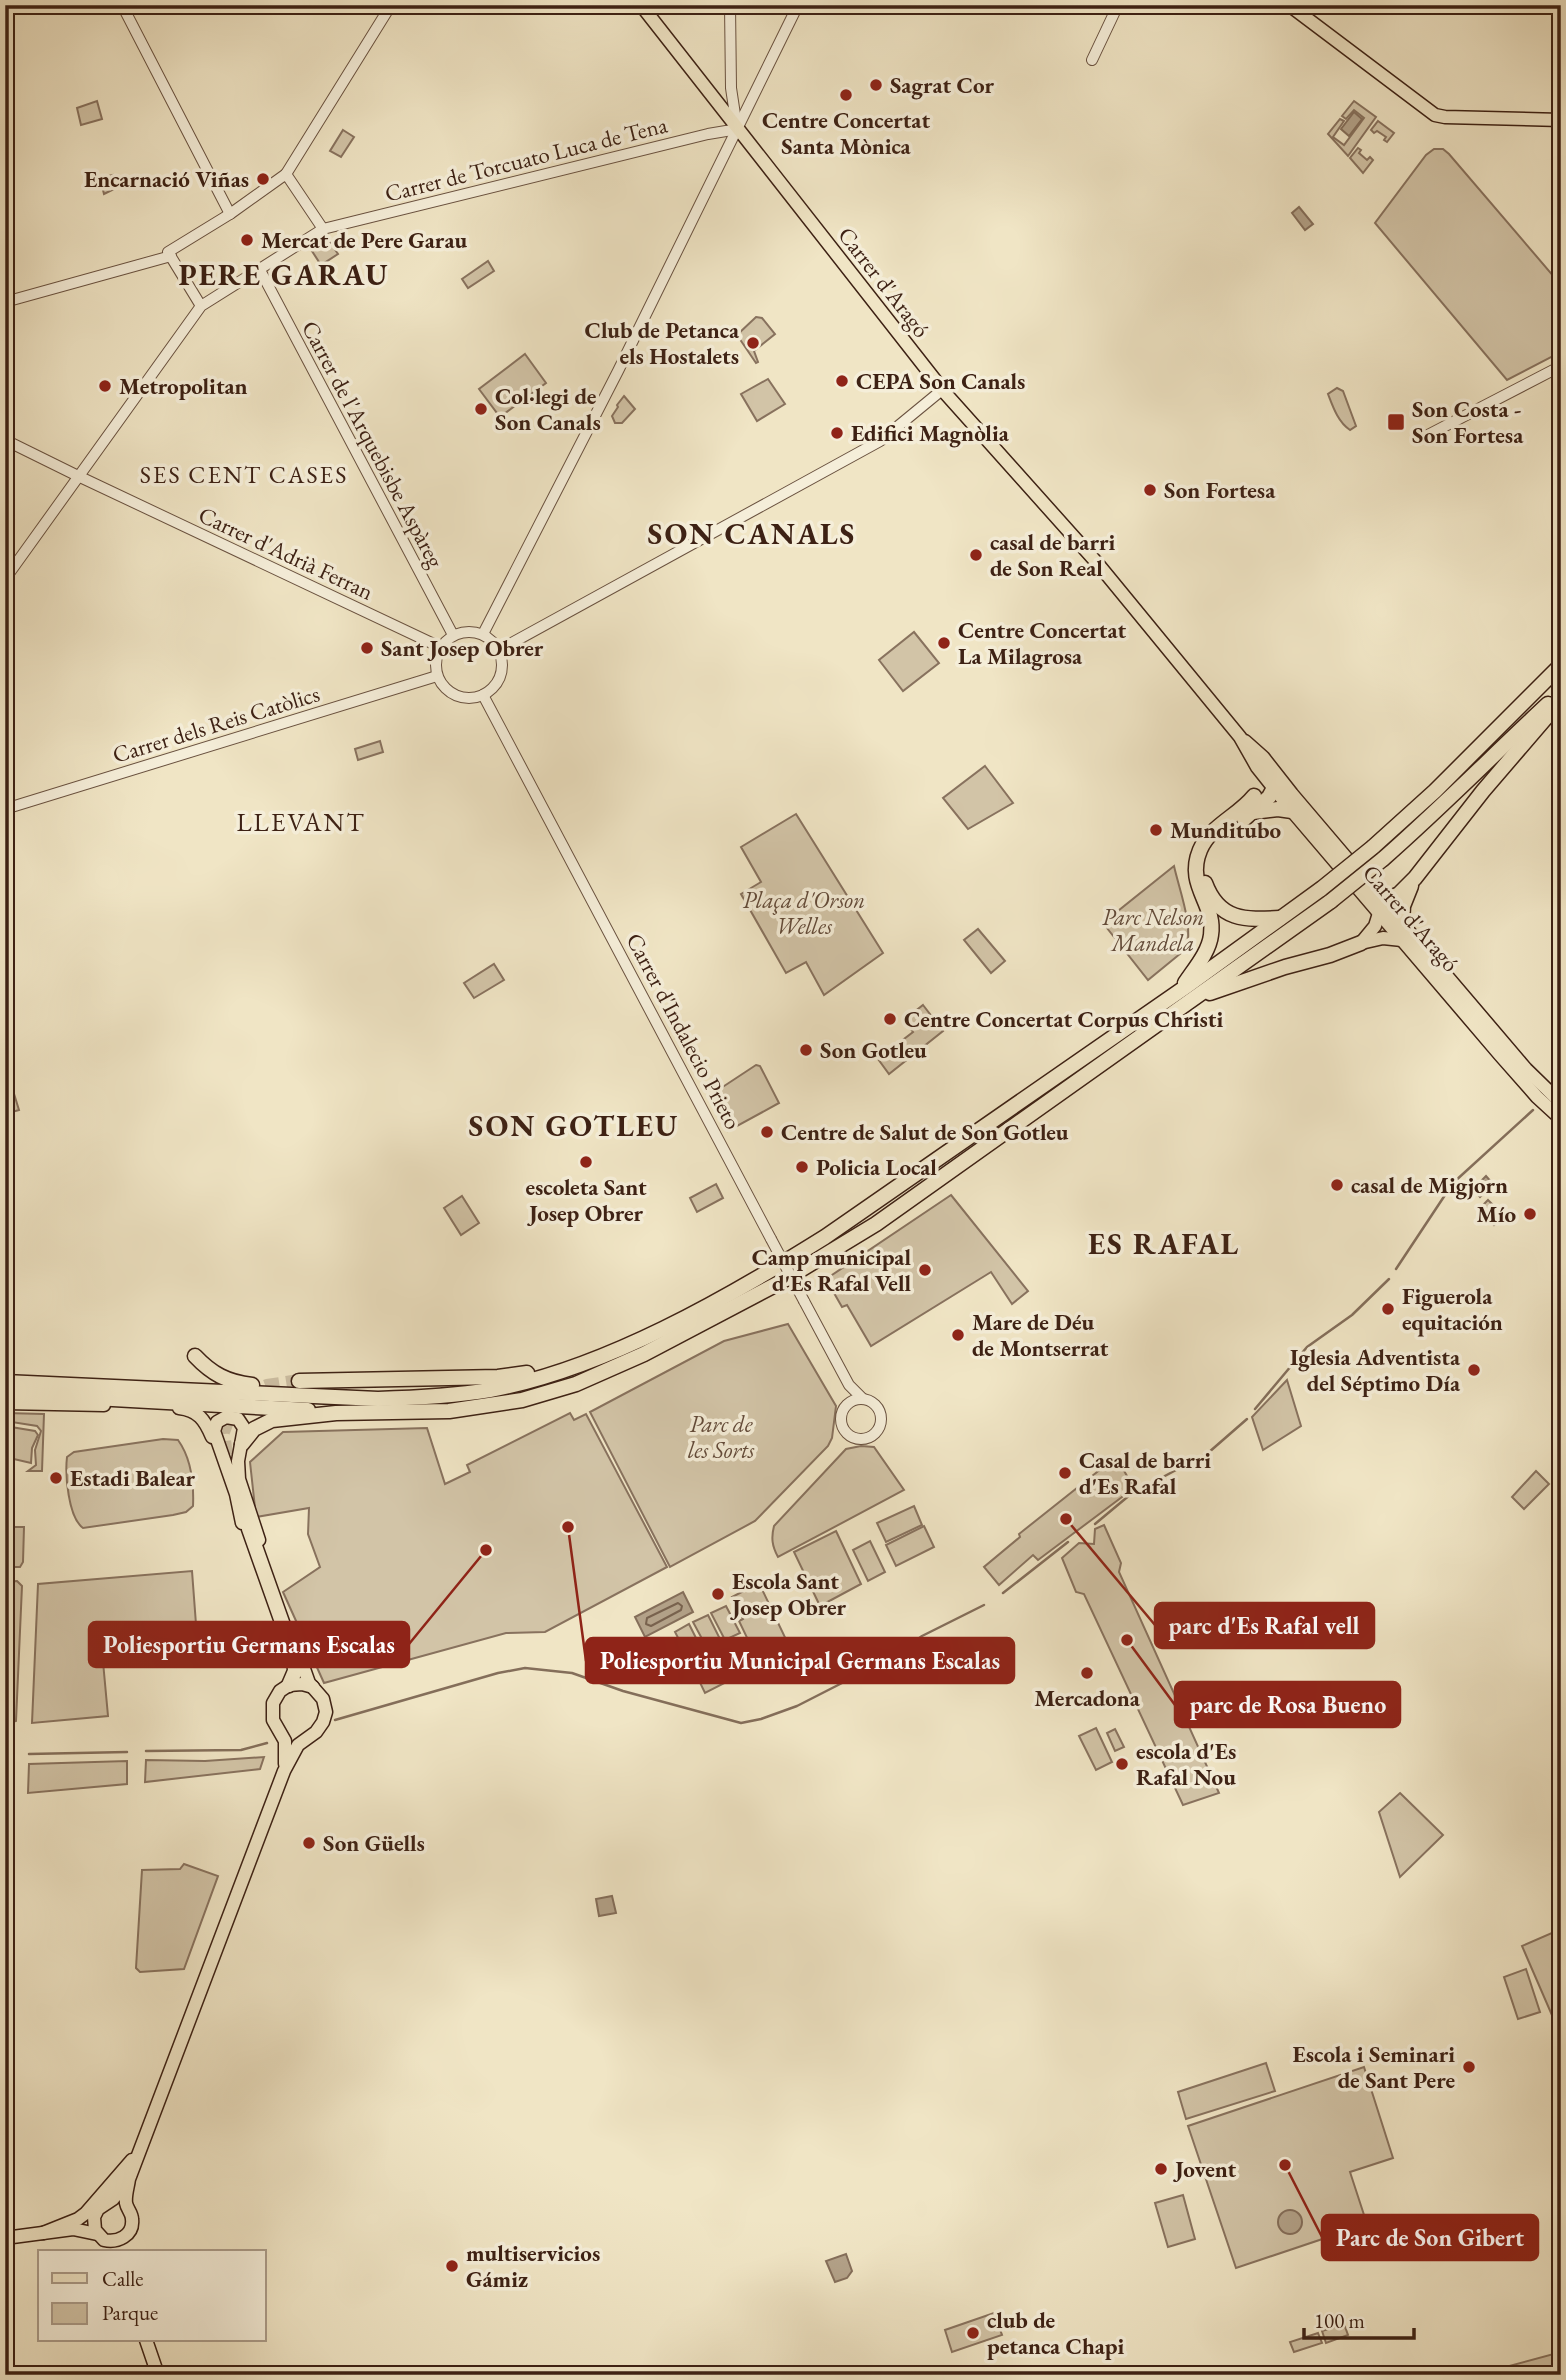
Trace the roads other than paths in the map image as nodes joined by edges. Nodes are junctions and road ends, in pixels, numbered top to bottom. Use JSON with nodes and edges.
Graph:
{"nodes":[{"id":1,"x":122,"y":5,"type":"edge"},
{"id":2,"x":391,"y":5,"type":"edge"},
{"id":3,"x":641,"y":5,"type":"edge"},
{"id":4,"x":730,"y":5,"type":"edge"},
{"id":5,"x":798,"y":5,"type":"edge"},
{"id":6,"x":1118,"y":5,"type":"edge"},
{"id":7,"x":1289,"y":5,"type":"edge"},
{"id":8,"x":1092,"y":60,"type":"dead end"},
{"id":9,"x":1561,"y":120,"type":"edge"},
{"id":10,"x":737,"y":129,"type":"junction"},
{"id":11,"x":286,"y":174,"type":"junction"},
{"id":12,"x":230,"y":214,"type":"junction"},
{"id":13,"x":323,"y":229,"type":"junction"},
{"id":14,"x":171,"y":256,"type":"junction"},
{"id":15,"x":260,"y":270,"type":"junction"},
{"id":16,"x":5,"y":302,"type":"edge"},
{"id":17,"x":201,"y":306,"type":"junction"},
{"id":18,"x":1561,"y":366,"type":"edge"},
{"id":19,"x":942,"y":390,"type":"junction"},
{"id":20,"x":1424,"y":437,"type":"dead end"},
{"id":21,"x":5,"y":440,"type":"edge"},
{"id":22,"x":78,"y":476,"type":"junction"},
{"id":23,"x":5,"y":579,"type":"edge"},
{"id":24,"x":483,"y":634,"type":"junction"},
{"id":25,"x":453,"y":635,"type":"junction"},
{"id":26,"x":440,"y":647,"type":"junction"},
{"id":27,"x":499,"y":650,"type":"junction"},
{"id":28,"x":1558,"y":668,"type":"edge"},
{"id":29,"x":437,"y":676,"type":"junction"},
{"id":30,"x":1561,"y":691,"type":"edge"},
{"id":31,"x":483,"y":695,"type":"junction"},
{"id":32,"x":1561,"y":700,"type":"edge"},
{"id":33,"x":1269,"y":774,"type":"junction"},
{"id":34,"x":1289,"y":790,"type":"junction"},
{"id":35,"x":1264,"y":791,"type":"junction"},
{"id":36,"x":5,"y":809,"type":"edge"},
{"id":37,"x":1292,"y":811,"type":"junction"},
{"id":38,"x":1253,"y":812,"type":"junction"},
{"id":39,"x":1415,"y":878,"type":"junction"},
{"id":40,"x":1381,"y":907,"type":"junction"},
{"id":41,"x":1281,"y":918,"type":"junction"},
{"id":42,"x":1402,"y":922,"type":"junction"},
{"id":43,"x":1402,"y":940,"type":"junction"},
{"id":44,"x":1361,"y":943,"type":"junction"},
{"id":45,"x":1181,"y":990,"type":"junction"},
{"id":46,"x":1198,"y":996,"type":"junction"},
{"id":47,"x":1561,"y":1103,"type":"edge"},
{"id":48,"x":1561,"y":1119,"type":"edge"},
{"id":49,"x":195,"y":1356,"type":"dead end"},
{"id":50,"x":587,"y":1362,"type":"junction"},
{"id":51,"x":86,"y":1378,"type":"dead end"},
{"id":52,"x":299,"y":1381,"type":"tunnel mouth"},
{"id":53,"x":5,"y":1382,"type":"edge"},
{"id":54,"x":849,"y":1385,"type":"junction"},
{"id":55,"x":270,"y":1388,"type":"junction"},
{"id":56,"x":5,"y":1393,"type":"edge"},
{"id":57,"x":308,"y":1395,"type":"junction"},
{"id":58,"x":862,"y":1398,"type":"junction"},
{"id":59,"x":5,"y":1403,"type":"edge"},
{"id":60,"x":847,"y":1405,"type":"junction"},
{"id":61,"x":183,"y":1408,"type":"junction"},
{"id":62,"x":277,"y":1409,"type":"junction"},
{"id":63,"x":336,"y":1413,"type":"junction"},
{"id":64,"x":242,"y":1444,"type":"junction"},
{"id":65,"x":245,"y":1526,"type":"junction"},
{"id":66,"x":313,"y":1687,"type":"junction"},
{"id":67,"x":285,"y":1688,"type":"junction"},
{"id":68,"x":280,"y":1730,"type":"junction"},
{"id":69,"x":309,"y":1736,"type":"junction"},
{"id":70,"x":284,"y":1771,"type":"junction"},
{"id":71,"x":141,"y":2148,"type":"junction"},
{"id":72,"x":129,"y":2179,"type":"junction"},
{"id":73,"x":108,"y":2203,"type":"junction"},
{"id":74,"x":128,"y":2210,"type":"junction"},
{"id":75,"x":93,"y":2217,"type":"junction"},
{"id":76,"x":73,"y":2229,"type":"junction"},
{"id":77,"x":43,"y":2233,"type":"junction"},
{"id":78,"x":100,"y":2237,"type":"junction"},
{"id":79,"x":125,"y":2237,"type":"junction"},
{"id":80,"x":5,"y":2238,"type":"edge"},
{"id":81,"x":112,"y":2250,"type":"edge"},
{"id":82,"x":121,"y":2250,"type":"edge"},
{"id":83,"x":147,"y":2342,"type":"edge"},
{"id":84,"x":158,"y":2375,"type":"edge"}],
"edges":[{"from":1,"to":12,"type":"street"},
{"from":2,"to":11,"type":"street"},
{"from":3,"to":10,"type":"main road","name":"Carrer d'Aragó"},
{"from":4,"to":10,"type":"street"},
{"from":5,"to":10,"type":"street"},
{"from":6,"to":8,"type":"street"},
{"from":7,"to":9,"type":"main road"},
{"from":10,"to":13,"type":"street","name":"Carrer de Torcuato Luca de Tena"},
{"from":10,"to":19,"type":"main road","name":"Carrer d'Aragó"},
{"from":10,"to":24,"type":"street"},
{"from":11,"to":12,"type":"street"},
{"from":11,"to":13,"type":"street"},
{"from":12,"to":14,"type":"street"},
{"from":13,"to":15,"type":"street","name":"Carrer de Torcuato Luca de Tena"},
{"from":14,"to":16,"type":"street"},
{"from":14,"to":17,"type":"street"},
{"from":15,"to":17,"type":"street","name":"Carrer de Torcuato Luca de Tena"},
{"from":15,"to":25,"type":"street","name":"Carrer de l'Arquebisbe Aspàreg"},
{"from":17,"to":22,"type":"street"},
{"from":18,"to":20,"type":"street"},
{"from":19,"to":27,"type":"street"},
{"from":19,"to":33,"type":"main road","name":"Carrer d'Aragó"},
{"from":21,"to":22,"type":"street","name":"Carrer d'Adrià Ferran"},
{"from":22,"to":23,"type":"street"},
{"from":22,"to":26,"type":"street","name":"Carrer d'Adrià Ferran"},
{"from":24,"to":25,"type":"street"},
{"from":24,"to":27,"type":"street"},
{"from":25,"to":26,"type":"street"},
{"from":26,"to":29,"type":"street"},
{"from":27,"to":31,"type":"street"},
{"from":28,"to":41,"type":"highway","bridge":true},
{"from":29,"to":31,"type":"street"},
{"from":29,"to":36,"type":"street","name":"Carrer dels Reis Catòlics"},
{"from":30,"to":46,"type":"highway","bridge":true},
{"from":31,"to":54,"type":"street","name":"Carrer d'Indalecio Prieto","bridge":true},
{"from":32,"to":39,"type":"highway"},
{"from":33,"to":34,"type":"main road","name":"Carrer d'Aragó"},
{"from":33,"to":35,"type":"main road"},
{"from":34,"to":35,"type":"main road"},
{"from":34,"to":40,"type":"main road","name":"Carrer d'Aragó"},
{"from":35,"to":37,"type":"main road","name":"Carrer d'Aragó"},
{"from":35,"to":38,"type":"highway"},
{"from":35,"to":45,"type":"highway"},
{"from":37,"to":38,"type":"highway"},
{"from":37,"to":40,"type":"main road","name":"Carrer d'Aragó"},
{"from":38,"to":41,"type":"highway"},
{"from":39,"to":40,"type":"highway"},
{"from":39,"to":42,"type":"highway"},
{"from":40,"to":42,"type":"main road","name":"Carrer d'Aragó"},
{"from":40,"to":43,"type":"main road","name":"Carrer d'Aragó"},
{"from":40,"to":44,"type":"main road"},
{"from":41,"to":45,"type":"highway"},
{"from":42,"to":47,"type":"main road","name":"Carrer d'Aragó"},
{"from":43,"to":44,"type":"main road"},
{"from":43,"to":48,"type":"main road","name":"Carrer d'Aragó"},
{"from":44,"to":46,"type":"highway"},
{"from":45,"to":50,"type":"highway"},
{"from":46,"to":63,"type":"highway"},
{"from":49,"to":55,"type":"highway"},
{"from":50,"to":52,"type":"highway"},
{"from":50,"to":57,"type":"highway"},
{"from":51,"to":55,"type":"highway"},
{"from":53,"to":57,"type":"highway"},
{"from":54,"to":58,"type":"street","name":"Carrer d'Indalecio Prieto"},
{"from":54,"to":60,"type":"street"},
{"from":55,"to":57,"type":"highway"},
{"from":56,"to":62,"type":"highway"},
{"from":58,"to":60,"type":"street"},
{"from":58,"to":60,"type":"street"},
{"from":59,"to":61,"type":"main road"},
{"from":61,"to":62,"type":"highway"},
{"from":61,"to":65,"type":"main road"},
{"from":62,"to":63,"type":"highway"},
{"from":63,"to":64,"type":"highway"},
{"from":64,"to":65,"type":"main road"},
{"from":64,"to":66,"type":"main road"},
{"from":65,"to":67,"type":"highway"},
{"from":66,"to":67,"type":"main road"},
{"from":66,"to":69,"type":"main road"},
{"from":67,"to":68,"type":"main road"},
{"from":68,"to":69,"type":"main road"},
{"from":68,"to":70,"type":"main road"},
{"from":69,"to":70,"type":"main road"},
{"from":70,"to":71,"type":"main road"},
{"from":71,"to":72,"type":"main road"},
{"from":71,"to":77,"type":"main road"},
{"from":72,"to":73,"type":"main road"},
{"from":72,"to":74,"type":"main road"},
{"from":73,"to":74,"type":"main road"},
{"from":73,"to":75,"type":"main road"},
{"from":74,"to":79,"type":"main road"},
{"from":75,"to":76,"type":"main road"},
{"from":75,"to":78,"type":"main road"},
{"from":76,"to":77,"type":"main road"},
{"from":76,"to":78,"type":"main road"},
{"from":77,"to":80,"type":"main road"},
{"from":78,"to":79,"type":"main road"},
{"from":78,"to":81,"type":"main road"},
{"from":79,"to":82,"type":"main road"},
{"from":83,"to":84,"type":"main road"}]}
